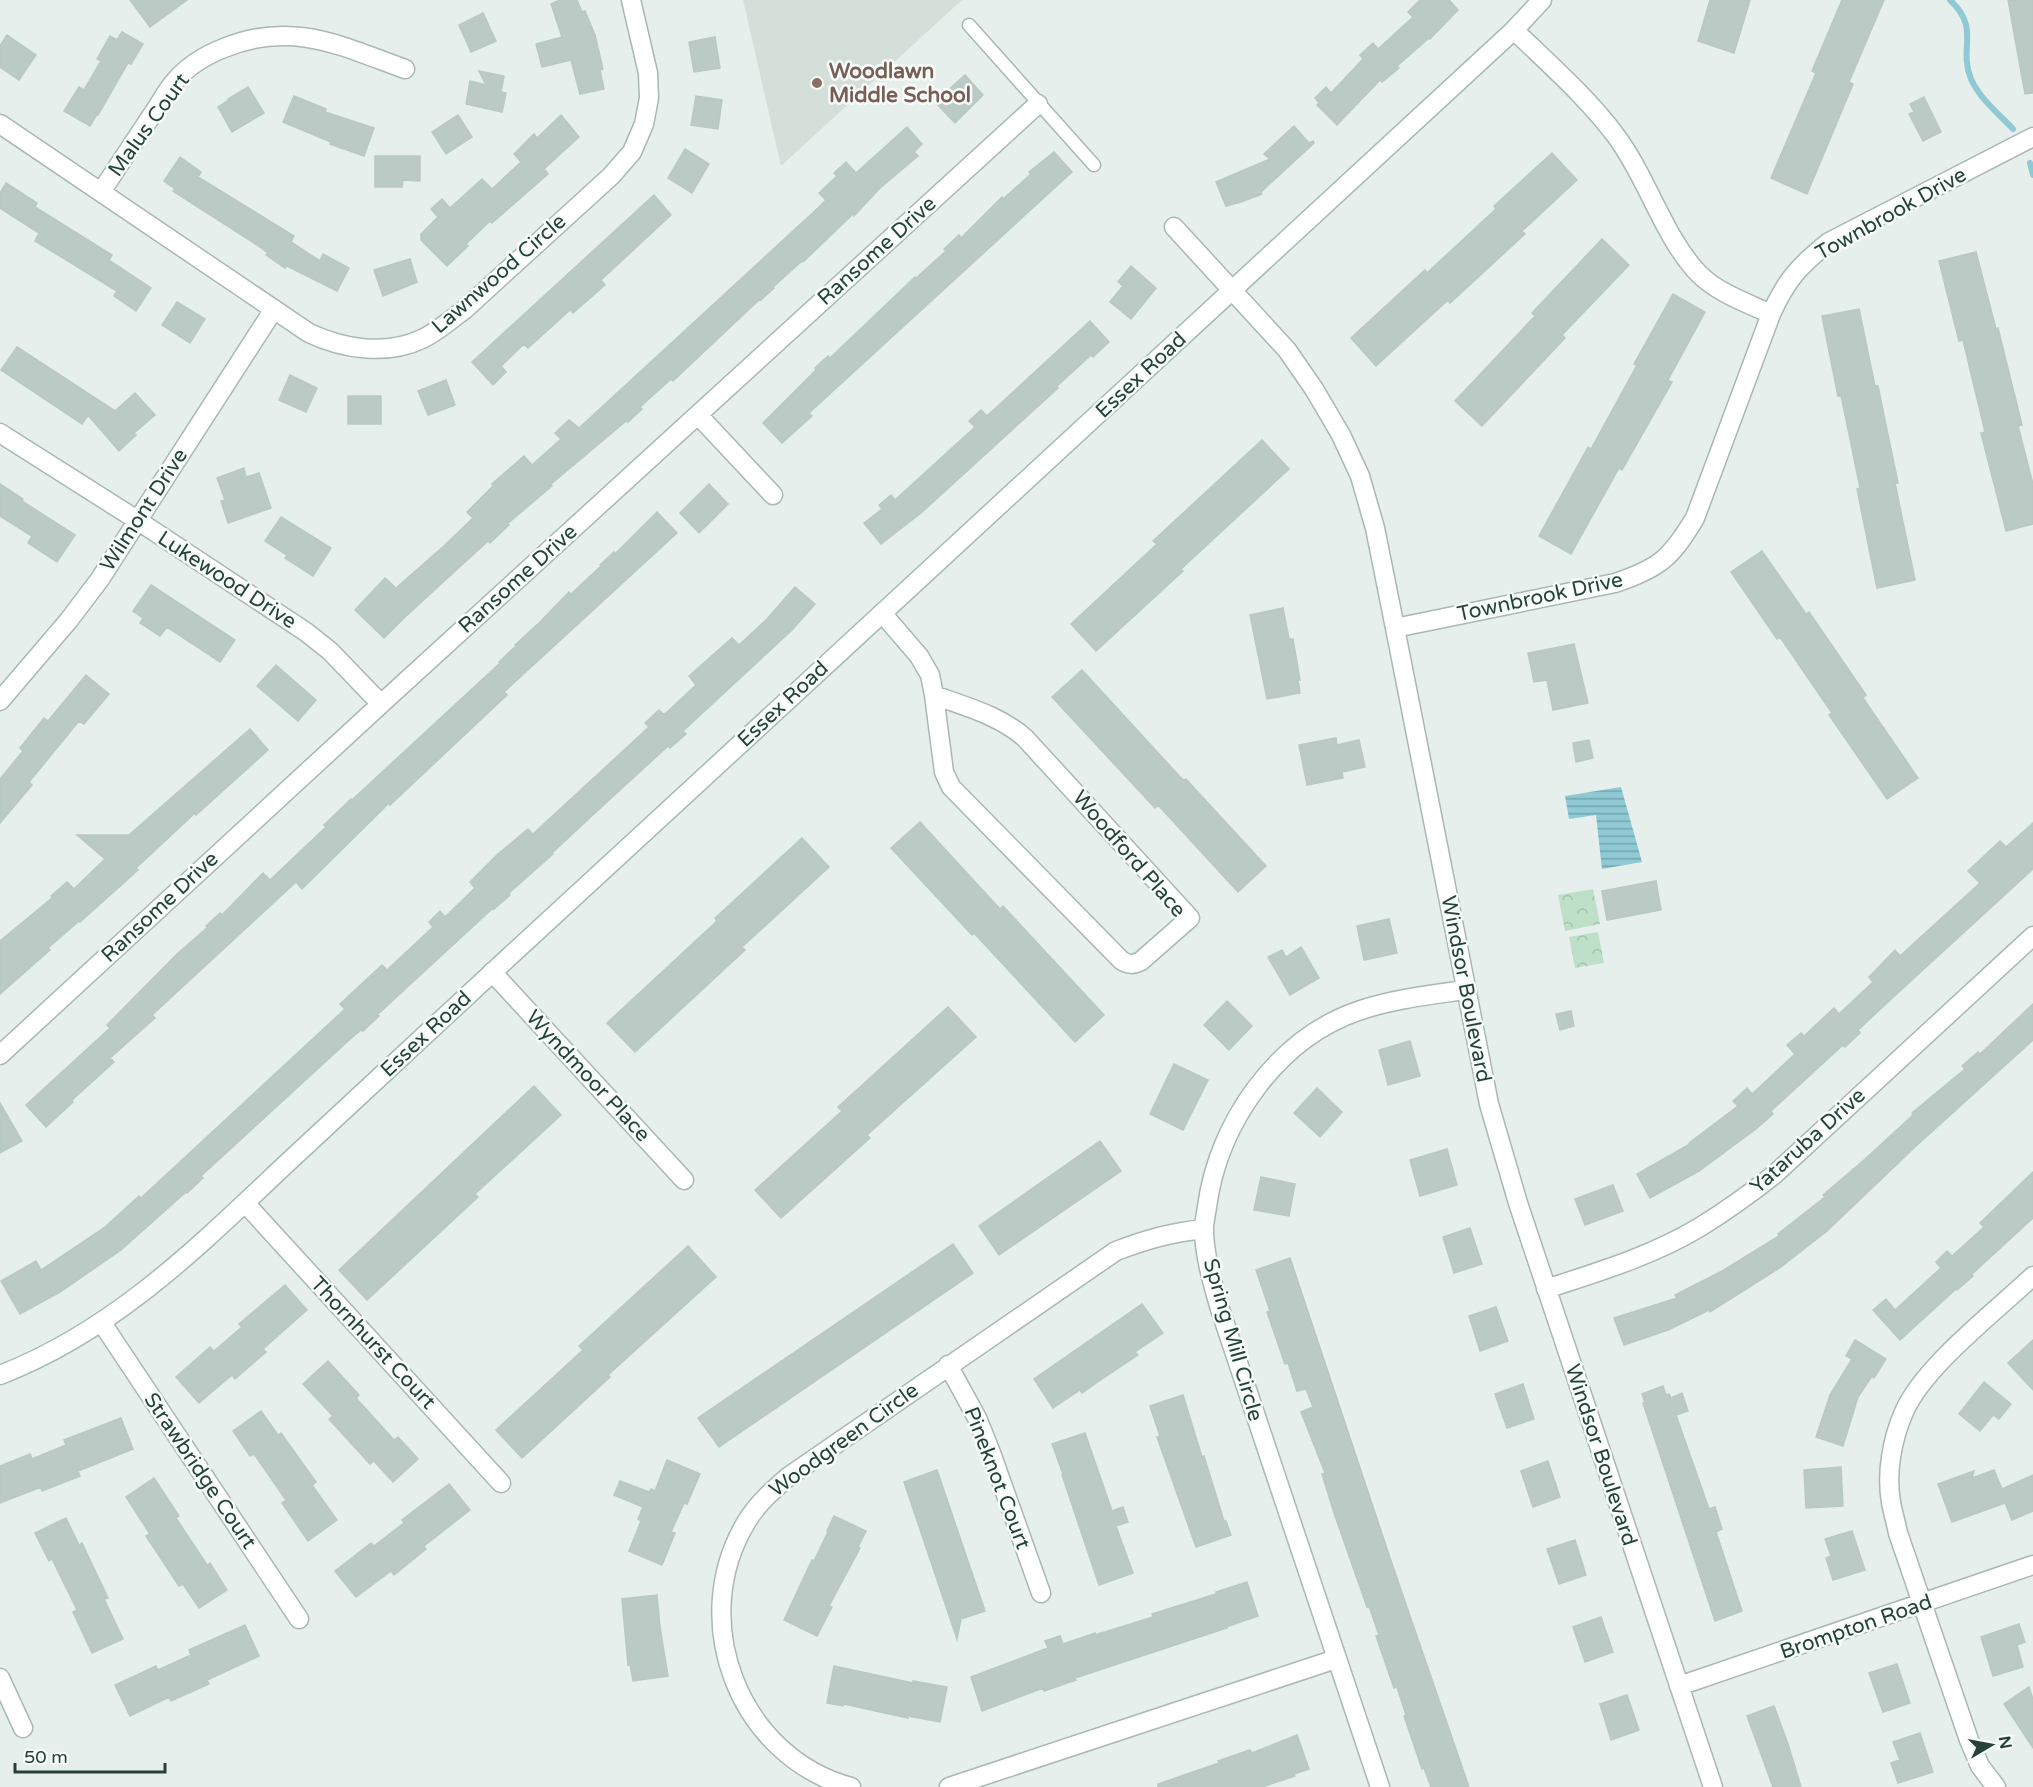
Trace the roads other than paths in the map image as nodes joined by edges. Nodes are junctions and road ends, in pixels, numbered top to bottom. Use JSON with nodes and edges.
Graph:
{"nodes":[{"id":1,"x":631,"y":0,"type":"edge"},
{"id":2,"x":1542,"y":0,"type":"edge"},
{"id":3,"x":969,"y":25,"type":"dead end"},
{"id":4,"x":1514,"y":30,"type":"junction"},
{"id":5,"x":405,"y":69,"type":"dead end"},
{"id":6,"x":1038,"y":104,"type":"junction"},
{"id":7,"x":0,"y":124,"type":"edge"},
{"id":8,"x":2033,"y":136,"type":"edge"},
{"id":9,"x":1094,"y":165,"type":"dead end"},
{"id":10,"x":101,"y":192,"type":"junction"},
{"id":11,"x":1174,"y":227,"type":"dead end"},
{"id":12,"x":1233,"y":291,"type":"junction"},
{"id":13,"x":274,"y":309,"type":"junction"},
{"id":14,"x":1771,"y":314,"type":"junction"},
{"id":15,"x":698,"y":415,"type":"junction"},
{"id":16,"x":0,"y":433,"type":"edge"},
{"id":17,"x":773,"y":495,"type":"dead end"},
{"id":18,"x":137,"y":520,"type":"junction"},
{"id":19,"x":882,"y":613,"type":"junction"},
{"id":20,"x":1395,"y":628,"type":"junction"},
{"id":21,"x":934,"y":695,"type":"junction"},
{"id":22,"x":0,"y":701,"type":"edge"},
{"id":23,"x":381,"y":704,"type":"junction"},
{"id":24,"x":2033,"y":936,"type":"edge"},
{"id":25,"x":492,"y":972,"type":"junction"},
{"id":26,"x":1465,"y":990,"type":"junction"},
{"id":27,"x":0,"y":1055,"type":"edge"},
{"id":28,"x":684,"y":1180,"type":"dead end"},
{"id":29,"x":245,"y":1203,"type":"junction"},
{"id":30,"x":1204,"y":1229,"type":"junction"},
{"id":31,"x":2033,"y":1276,"type":"edge"},
{"id":32,"x":1546,"y":1289,"type":"junction"},
{"id":33,"x":102,"y":1323,"type":"junction"},
{"id":34,"x":948,"y":1365,"type":"junction"},
{"id":35,"x":0,"y":1376,"type":"edge"},
{"id":36,"x":501,"y":1483,"type":"dead end"},
{"id":37,"x":2033,"y":1565,"type":"edge"},
{"id":38,"x":1041,"y":1593,"type":"dead end"},
{"id":39,"x":1923,"y":1604,"type":"junction"},
{"id":40,"x":299,"y":1619,"type":"dead end"},
{"id":41,"x":1336,"y":1659,"type":"junction"},
{"id":42,"x":0,"y":1678,"type":"edge"},
{"id":43,"x":1679,"y":1686,"type":"junction"},
{"id":44,"x":23,"y":1728,"type":"dead end"},
{"id":45,"x":851,"y":1787,"type":"edge"},
{"id":46,"x":949,"y":1787,"type":"edge"},
{"id":47,"x":1380,"y":1787,"type":"edge"},
{"id":48,"x":1713,"y":1787,"type":"edge"},
{"id":49,"x":1996,"y":1787,"type":"edge"}],
"edges":[{"from":1,"to":13,"type":"street","name":"Lawnwood Circle"},
{"from":2,"to":4,"type":"street","name":"Essex Road"},
{"from":3,"to":6,"type":"lane"},
{"from":4,"to":12,"type":"street","name":"Essex Road"},
{"from":4,"to":14,"type":"street"},
{"from":5,"to":10,"type":"street","name":"Malus Court"},
{"from":6,"to":9,"type":"lane"},
{"from":6,"to":15,"type":"street","name":"Ransome Drive"},
{"from":7,"to":10,"type":"street","name":"Lawnwood Circle"},
{"from":8,"to":14,"type":"street","name":"Townbrook Drive"},
{"from":10,"to":13,"type":"street","name":"Lawnwood Circle"},
{"from":11,"to":12,"type":"street","name":"Windsor Boulevard"},
{"from":12,"to":19,"type":"street","name":"Essex Road"},
{"from":12,"to":20,"type":"street","name":"Windsor Boulevard"},
{"from":13,"to":18,"type":"street","name":"Wilmont Drive"},
{"from":14,"to":20,"type":"street","name":"Townbrook Drive"},
{"from":15,"to":17,"type":"street"},
{"from":15,"to":23,"type":"street","name":"Ransome Drive"},
{"from":16,"to":18,"type":"street","name":"Lukewood Drive"},
{"from":18,"to":22,"type":"street","name":"Wilmont Drive"},
{"from":18,"to":23,"type":"street","name":"Lukewood Drive"},
{"from":19,"to":21,"type":"street","name":"Woodford Place"},
{"from":19,"to":25,"type":"street","name":"Essex Road"},
{"from":20,"to":26,"type":"street","name":"Windsor Boulevard"},
{"from":21,"to":21,"type":"street","name":"Woodford Place"},
{"from":23,"to":27,"type":"street","name":"Ransome Drive"},
{"from":24,"to":32,"type":"street","name":"Yataruba Drive"},
{"from":25,"to":28,"type":"street","name":"Wyndmoor Place"},
{"from":25,"to":29,"type":"street","name":"Essex Road"},
{"from":26,"to":30,"type":"street","name":"Spring Mill Circle"},
{"from":26,"to":32,"type":"street","name":"Windsor Boulevard"},
{"from":29,"to":33,"type":"street","name":"Essex Road"},
{"from":29,"to":36,"type":"street","name":"Thornhurst Court"},
{"from":30,"to":34,"type":"street","name":"Woodgreen Circle"},
{"from":30,"to":41,"type":"street","name":"Spring Mill Circle"},
{"from":31,"to":39,"type":"street"},
{"from":32,"to":43,"type":"street","name":"Windsor Boulevard"},
{"from":33,"to":35,"type":"street","name":"Essex Road"},
{"from":33,"to":40,"type":"street","name":"Strawbridge Court"},
{"from":34,"to":38,"type":"street","name":"Pineknot Court"},
{"from":34,"to":45,"type":"street","name":"Woodgreen Circle"},
{"from":37,"to":39,"type":"street","name":"Brompton Road"},
{"from":39,"to":43,"type":"street","name":"Brompton Road"},
{"from":39,"to":49,"type":"street"},
{"from":41,"to":46,"type":"street"},
{"from":41,"to":47,"type":"street","name":"Spring Mill Circle"},
{"from":42,"to":44,"type":"street"},
{"from":43,"to":48,"type":"street","name":"Windsor Boulevard"}]}
